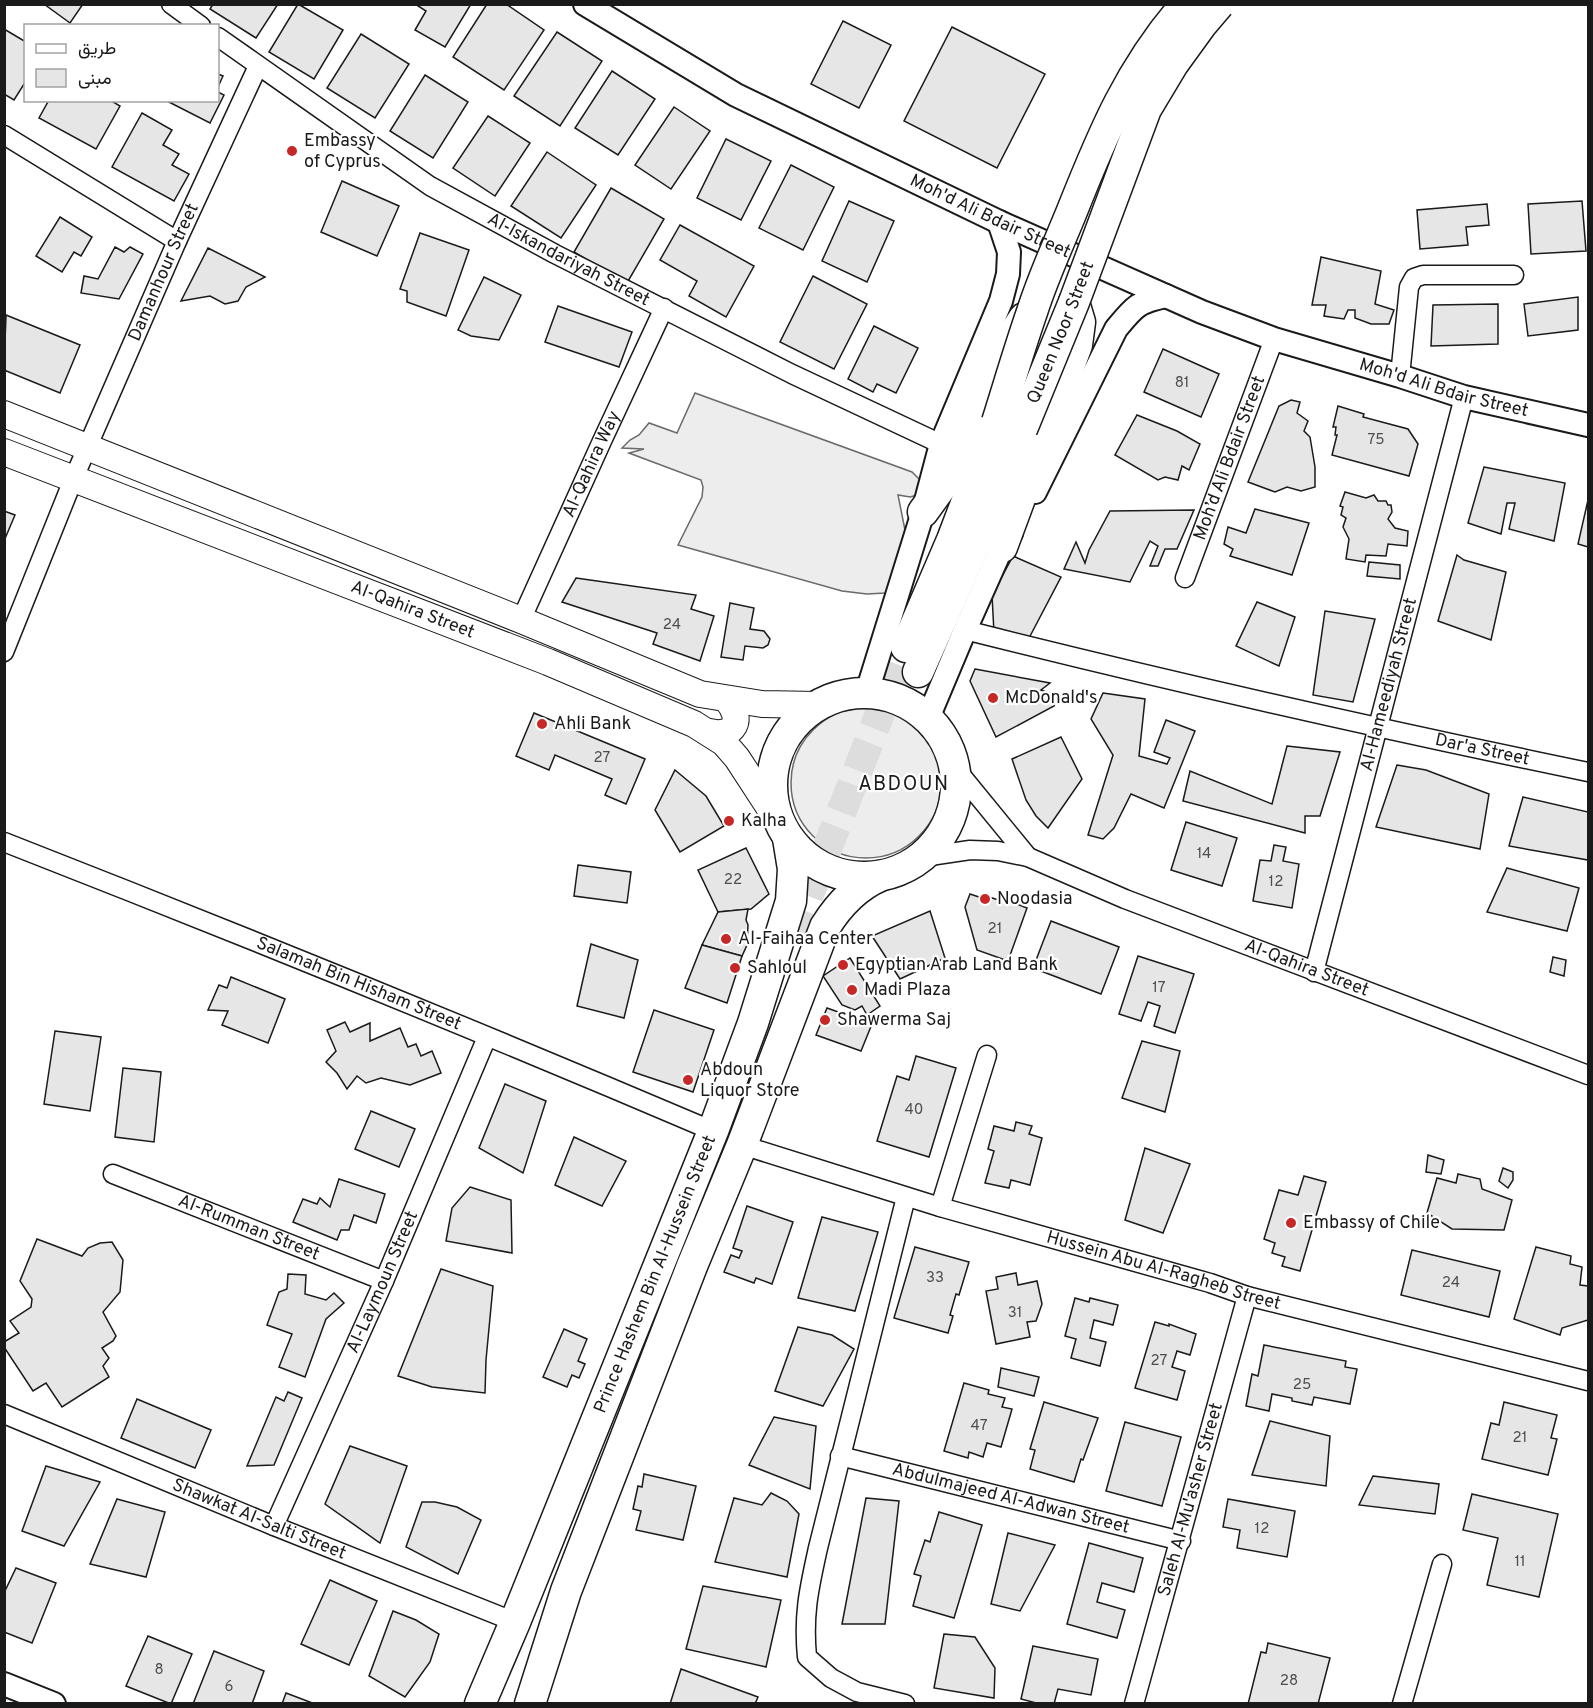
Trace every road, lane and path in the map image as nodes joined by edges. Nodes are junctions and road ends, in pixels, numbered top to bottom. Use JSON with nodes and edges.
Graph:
{"nodes":[{"id":1,"x":171,"y":4,"type":"edge"},
{"id":2,"x":585,"y":4,"type":"edge"},
{"id":3,"x":1186,"y":4,"type":"edge"},
{"id":4,"x":1219,"y":4,"type":"edge"},
{"id":5,"x":198,"y":24,"type":"edge"},
{"id":6,"x":219,"y":38,"type":"edge"},
{"id":7,"x":258,"y":66,"type":"junction"},
{"id":8,"x":4,"y":135,"type":"edge"},
{"id":9,"x":999,"y":222,"type":"junction"},
{"id":10,"x":177,"y":241,"type":"junction"},
{"id":11,"x":1514,"y":275,"type":"dead end"},
{"id":12,"x":1166,"y":296,"type":"junction"},
{"id":13,"x":1074,"y":302,"type":"junction"},
{"id":14,"x":1033,"y":306,"type":"junction"},
{"id":15,"x":664,"y":308,"type":"junction"},
{"id":16,"x":1274,"y":339,"type":"junction"},
{"id":17,"x":1400,"y":376,"type":"junction"},
{"id":18,"x":1464,"y":397,"type":"junction"},
{"id":19,"x":4,"y":414,"type":"edge"},
{"id":20,"x":1588,"y":425,"type":"edge"},
{"id":21,"x":1010,"y":426,"type":"junction"},
{"id":22,"x":941,"y":444,"type":"junction"},
{"id":23,"x":88,"y":449,"type":"junction"},
{"id":24,"x":4,"y":452,"type":"edge"},
{"id":25,"x":73,"y":480,"type":"junction"},
{"id":26,"x":923,"y":512,"type":"junction"},
{"id":27,"x":1002,"y":547,"type":"junction"},
{"id":28,"x":1185,"y":578,"type":"dead end"},
{"id":29,"x":521,"y":620,"type":"junction"},
{"id":30,"x":965,"y":630,"type":"junction"},
{"id":31,"x":4,"y":652,"type":"edge"},
{"id":32,"x":908,"y":668,"type":"tunnel mouth"},
{"id":33,"x":867,"y":692,"type":"junction"},
{"id":34,"x":728,"y":700,"type":"junction"},
{"id":35,"x":817,"y":705,"type":"junction"},
{"id":36,"x":928,"y":718,"type":"junction"},
{"id":37,"x":1376,"y":728,"type":"junction"},
{"id":38,"x":709,"y":732,"type":"junction"},
{"id":39,"x":956,"y":769,"type":"junction"},
{"id":40,"x":1588,"y":772,"type":"edge"},
{"id":41,"x":784,"y":831,"type":"junction"},
{"id":42,"x":4,"y":842,"type":"edge"},
{"id":43,"x":1028,"y":856,"type":"junction"},
{"id":44,"x":923,"y":857,"type":"junction"},
{"id":45,"x":880,"y":876,"type":"junction"},
{"id":46,"x":1314,"y":972,"type":"junction"},
{"id":47,"x":487,"y":1037,"type":"junction"},
{"id":48,"x":987,"y":1055,"type":"dead end"},
{"id":49,"x":1588,"y":1075,"type":"edge"},
{"id":50,"x":712,"y":1131,"type":"junction"},
{"id":51,"x":742,"y":1145,"type":"junction"},
{"id":52,"x":113,"y":1174,"type":"dead end"},
{"id":53,"x":906,"y":1197,"type":"junction"},
{"id":54,"x":940,"y":1207,"type":"junction"},
{"id":55,"x":384,"y":1281,"type":"junction"},
{"id":56,"x":1247,"y":1296,"type":"junction"},
{"id":57,"x":1588,"y":1381,"type":"edge"},
{"id":58,"x":4,"y":1414,"type":"edge"},
{"id":59,"x":840,"y":1456,"type":"junction"},
{"id":60,"x":274,"y":1526,"type":"junction"},
{"id":61,"x":1180,"y":1540,"type":"junction"},
{"id":62,"x":1442,"y":1564,"type":"dead end"},
{"id":63,"x":515,"y":1622,"type":"junction"},
{"id":64,"x":4,"y":1684,"type":"edge"},
{"id":65,"x":54,"y":1704,"type":"edge"},
{"id":66,"x":480,"y":1704,"type":"edge"},
{"id":67,"x":530,"y":1704,"type":"edge"},
{"id":68,"x":905,"y":1704,"type":"edge"},
{"id":69,"x":1134,"y":1704,"type":"edge"},
{"id":70,"x":1402,"y":1704,"type":"edge"}],
"edges":[{"from":1,"to":5,"type":"street"},
{"from":2,"to":9,"type":"street","name":"Moh'd Ali Bdair Street"},
{"from":3,"to":14,"type":"highway","name":"Queen Noor Street","bridge":true},
{"from":4,"to":13,"type":"highway","name":"Queen Noor Street","bridge":true},
{"from":6,"to":7,"type":"street","name":"Al-Iskandariyah Street"},
{"from":7,"to":10,"type":"street","name":"Damanhour Street"},
{"from":7,"to":15,"type":"street","name":"Al-Iskandariyah Street"},
{"from":8,"to":10,"type":"street"},
{"from":9,"to":12,"type":"street","name":"Moh'd Ali Bdair Street"},
{"from":9,"to":22,"type":"street"},
{"from":10,"to":23,"type":"street","name":"Damanhour Street"},
{"from":11,"to":17,"type":"street"},
{"from":12,"to":16,"type":"street","name":"Moh'd Ali Bdair Street"},
{"from":12,"to":27,"type":"street"},
{"from":13,"to":21,"type":"highway","name":"Queen Noor Street","bridge":true},
{"from":13,"to":27,"type":"highway"},
{"from":14,"to":21,"type":"highway","name":"Queen Noor Street","bridge":true},
{"from":14,"to":26,"type":"highway"},
{"from":15,"to":22,"type":"street","name":"Al-Iskandariyah Street"},
{"from":15,"to":29,"type":"street","name":"Al-Qahira Way"},
{"from":16,"to":17,"type":"street","name":"Moh'd Ali Bdair Street"},
{"from":16,"to":28,"type":"street","name":"Moh’d Ali Bdair Street"},
{"from":17,"to":18,"type":"street","name":"Moh'd Ali Bdair Street"},
{"from":18,"to":20,"type":"street","name":"Moh'd Ali Bdair Street"},
{"from":18,"to":37,"type":"street","name":"Al-Hameediyah Street"},
{"from":19,"to":23,"type":"main road","name":"Al-Qahira Street"},
{"from":21,"to":32,"type":"highway","name":"Queen Noor Street"},
{"from":22,"to":26,"type":"street"},
{"from":23,"to":25,"type":"street","name":"Damanhour Street"},
{"from":23,"to":29,"type":"main road","name":"Al-Qahira Street"},
{"from":24,"to":25,"type":"main road","name":"Al-Qahira Street"},
{"from":25,"to":31,"type":"street","name":"Damanhour Street"},
{"from":25,"to":38,"type":"main road","name":"Al-Qahira Street"},
{"from":26,"to":33,"type":"street"},
{"from":27,"to":30,"type":"street"},
{"from":29,"to":34,"type":"main road","name":"Al-Qahira Street"},
{"from":30,"to":36,"type":"street"},
{"from":30,"to":37,"type":"street","name":"Dar'a Street"},
{"from":33,"to":35,"type":"highway"},
{"from":33,"to":36,"type":"highway"},
{"from":34,"to":35,"type":"main road","name":"Al-Qahira Street"},
{"from":34,"to":38,"type":"main road"},
{"from":35,"to":41,"type":"highway"},
{"from":36,"to":39,"type":"highway"},
{"from":37,"to":40,"type":"street","name":"Dar'a Street"},
{"from":37,"to":46,"type":"street","name":"Al-Hameediyah Street"},
{"from":38,"to":41,"type":"main road","name":"Al-Qahira Street"},
{"from":39,"to":43,"type":"street","name":"Al-Qahira Street"},
{"from":39,"to":44,"type":"highway"},
{"from":41,"to":45,"type":"highway"},
{"from":41,"to":50,"type":"highway","name":"Prince Hashem Bin Al-Hussein Street"},
{"from":42,"to":47,"type":"street","name":"Salamah Bin Hisham Street"},
{"from":43,"to":44,"type":"street","name":"Al-Qahira Street"},
{"from":43,"to":46,"type":"street","name":"Al-Qahira Street"},
{"from":44,"to":45,"type":"highway"},
{"from":45,"to":51,"type":"highway","name":"Prince Hashem Bin Al-Hussein Street"},
{"from":46,"to":49,"type":"street","name":"Al-Qahira Street"},
{"from":47,"to":50,"type":"street","name":"Salamah Bin Hisham Street"},
{"from":47,"to":55,"type":"street","name":"Al-Laymoun Street"},
{"from":48,"to":54,"type":"street"},
{"from":50,"to":63,"type":"highway","name":"Prince Hashem Bin Al-Hussein Street"},
{"from":51,"to":53,"type":"street","name":"Hussein Abu Al-Ragheb Street"},
{"from":51,"to":67,"type":"highway","name":"Prince Hashem Bin Al-Hussein Street"},
{"from":52,"to":55,"type":"street","name":"Al-Rumman Street"},
{"from":53,"to":54,"type":"street","name":"Hussein Abu Al-Ragheb Street"},
{"from":53,"to":59,"type":"street"},
{"from":54,"to":56,"type":"street","name":"Hussein Abu Al-Ragheb Street"},
{"from":55,"to":60,"type":"street","name":"Al-Laymoun Street"},
{"from":56,"to":57,"type":"street","name":"Hussein Abu Al-Ragheb Street"},
{"from":56,"to":61,"type":"street","name":"Saleh Al-Mu'asher Street"},
{"from":58,"to":60,"type":"street","name":"Shawkat Al-Salti Street"},
{"from":59,"to":61,"type":"street","name":"Abdulmajeed Al-Adwan Street"},
{"from":59,"to":68,"type":"street"},
{"from":60,"to":63,"type":"street","name":"Shawkat Al-Salti Street"},
{"from":61,"to":69,"type":"street","name":"Saleh Al-Mu'asher Street"},
{"from":62,"to":70,"type":"street"},
{"from":63,"to":66,"type":"highway","name":"Prince Hashem Bin Al-Hussein Street"},
{"from":64,"to":65,"type":"street"}]}
